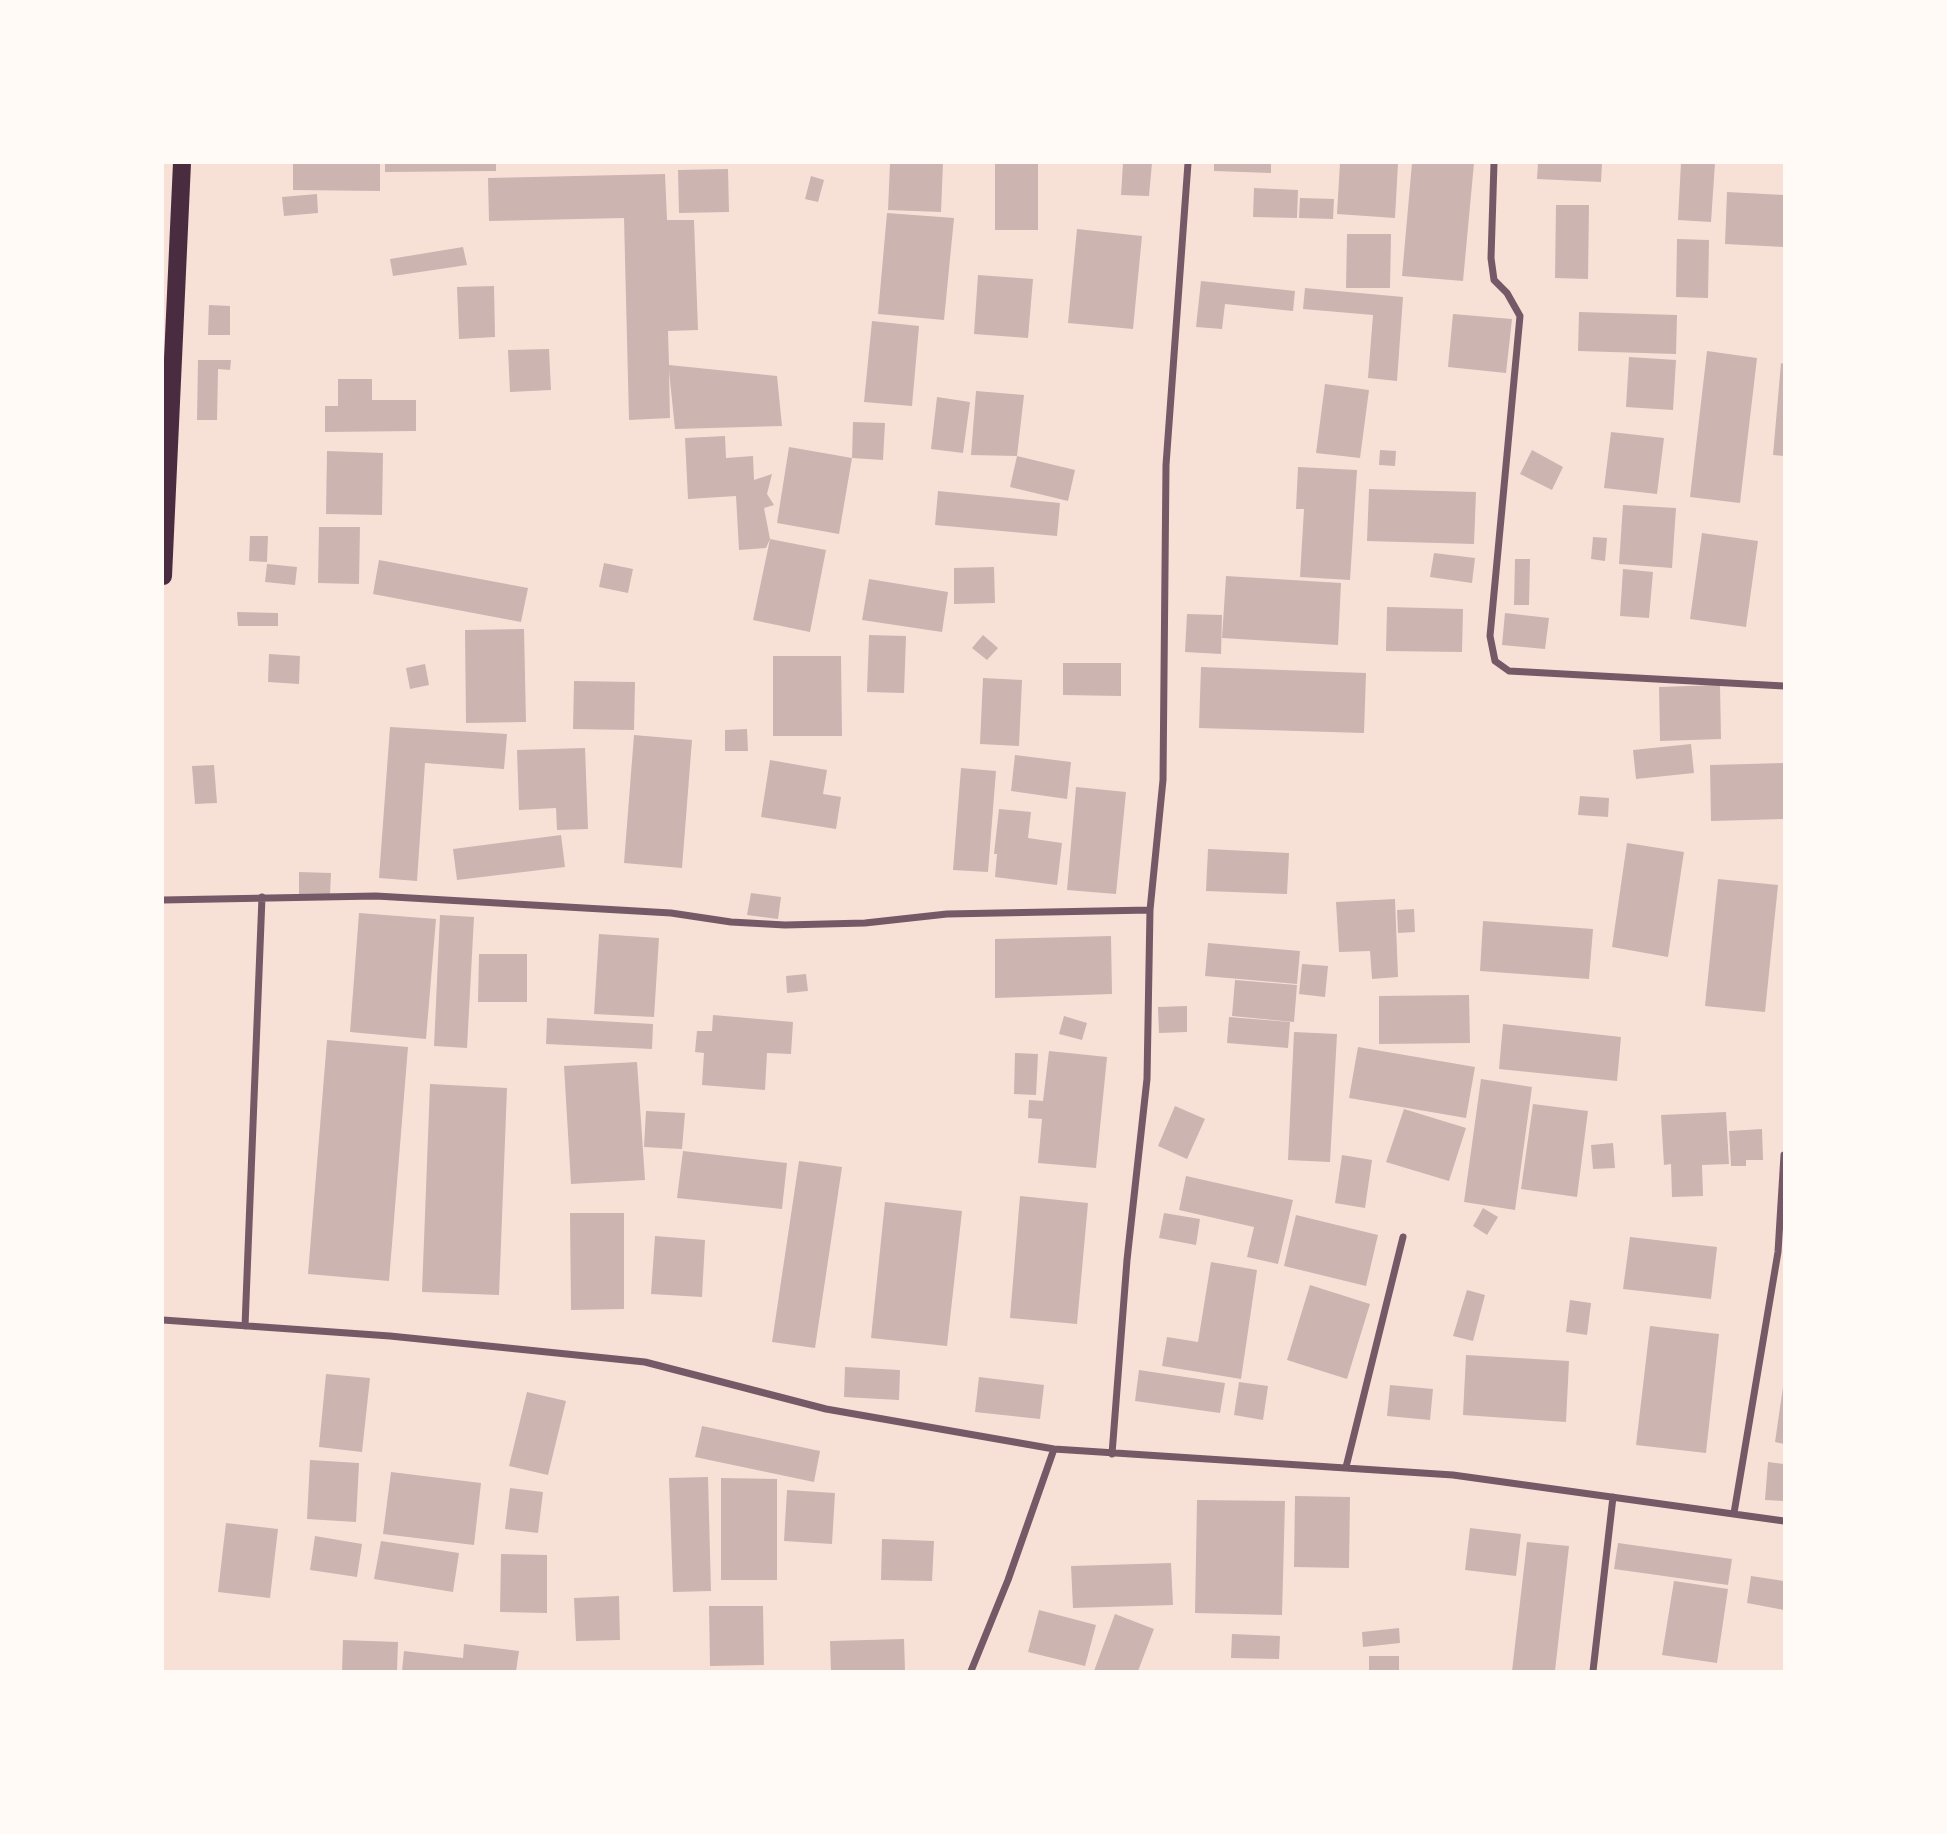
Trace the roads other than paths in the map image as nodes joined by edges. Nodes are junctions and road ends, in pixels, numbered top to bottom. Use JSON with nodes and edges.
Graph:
{"nodes":[{"id":1,"x":182,"y":163,"type":"edge"},
{"id":2,"x":1188,"y":163,"type":"edge"},
{"id":3,"x":1494,"y":163,"type":"edge"},
{"id":4,"x":163,"y":576,"type":"edge"},
{"id":5,"x":1784,"y":686,"type":"edge"},
{"id":6,"x":262,"y":897,"type":"junction"},
{"id":7,"x":163,"y":901,"type":"edge"},
{"id":8,"x":1150,"y":910,"type":"junction"},
{"id":9,"x":1784,"y":1155,"type":"edge"},
{"id":10,"x":1403,"y":1237,"type":"dead end"},
{"id":11,"x":163,"y":1320,"type":"edge"},
{"id":12,"x":245,"y":1326,"type":"junction"},
{"id":13,"x":1054,"y":1449,"type":"junction"},
{"id":14,"x":1112,"y":1454,"type":"junction"},
{"id":15,"x":1346,"y":1467,"type":"junction"},
{"id":16,"x":1613,"y":1497,"type":"junction"},
{"id":17,"x":1734,"y":1513,"type":"junction"},
{"id":18,"x":1784,"y":1521,"type":"edge"},
{"id":19,"x":971,"y":1671,"type":"edge"},
{"id":20,"x":1593,"y":1671,"type":"edge"}],
"edges":[{"from":1,"to":4,"type":"main road"},
{"from":2,"to":8,"type":"street"},
{"from":3,"to":5,"type":"street"},
{"from":6,"to":7,"type":"street"},
{"from":6,"to":8,"type":"street"},
{"from":6,"to":12,"type":"street"},
{"from":8,"to":14,"type":"street"},
{"from":9,"to":17,"type":"street"},
{"from":10,"to":15,"type":"street"},
{"from":11,"to":12,"type":"street"},
{"from":12,"to":13,"type":"street"},
{"from":13,"to":14,"type":"street"},
{"from":13,"to":19,"type":"street"},
{"from":14,"to":15,"type":"street"},
{"from":15,"to":16,"type":"street"},
{"from":16,"to":17,"type":"street"},
{"from":16,"to":20,"type":"street"},
{"from":17,"to":18,"type":"street"}]}
